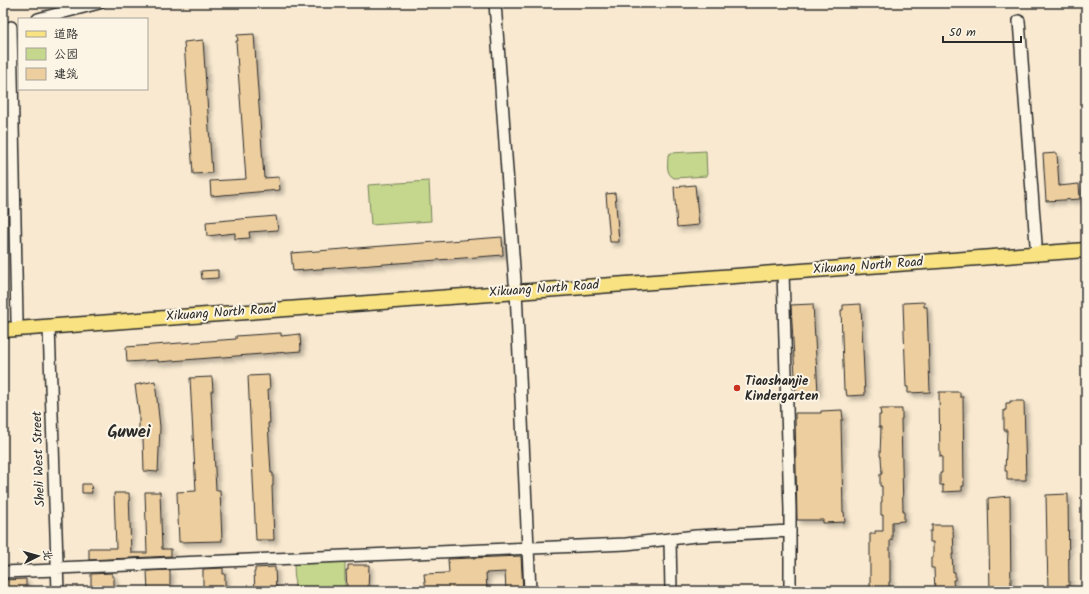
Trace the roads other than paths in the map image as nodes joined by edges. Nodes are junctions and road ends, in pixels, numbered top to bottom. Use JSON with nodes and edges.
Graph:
{"nodes":[{"id":1,"x":99,"y":3,"type":"edge"},
{"id":2,"x":495,"y":3,"type":"edge"},
{"id":3,"x":42,"y":18,"type":"edge"},
{"id":4,"x":1019,"y":21,"type":"dead end"},
{"id":5,"x":11,"y":27,"type":"edge"},
{"id":6,"x":1086,"y":240,"type":"edge"},
{"id":7,"x":1036,"y":244,"type":"junction"},
{"id":8,"x":1086,"y":250,"type":"edge"},
{"id":9,"x":783,"y":272,"type":"junction"},
{"id":10,"x":515,"y":287,"type":"junction"},
{"id":11,"x":17,"y":320,"type":"junction"},
{"id":12,"x":3,"y":321,"type":"edge"},
{"id":13,"x":49,"y":326,"type":"junction"},
{"id":14,"x":3,"y":330,"type":"edge"},
{"id":15,"x":790,"y":531,"type":"junction"},
{"id":16,"x":670,"y":539,"type":"junction"},
{"id":17,"x":528,"y":549,"type":"junction"},
{"id":18,"x":57,"y":569,"type":"junction"},
{"id":19,"x":3,"y":572,"type":"edge"},
{"id":20,"x":58,"y":591,"type":"edge"},
{"id":21,"x":530,"y":591,"type":"edge"},
{"id":22,"x":671,"y":591,"type":"edge"},
{"id":23,"x":790,"y":591,"type":"edge"}],
"edges":[{"from":1,"to":3,"type":"street"},
{"from":2,"to":10,"type":"street"},
{"from":4,"to":7,"type":"street"},
{"from":5,"to":11,"type":"street"},
{"from":6,"to":7,"type":"main road","name":"Xikuang North Road"},
{"from":7,"to":10,"type":"main road","name":"Xikuang North Road"},
{"from":8,"to":9,"type":"main road","name":"Xikuang North Road"},
{"from":9,"to":10,"type":"main road","name":"Xikuang North Road"},
{"from":9,"to":15,"type":"street"},
{"from":10,"to":11,"type":"main road","name":"Xikuang North Road"},
{"from":10,"to":13,"type":"main road","name":"Xikuang North Road"},
{"from":10,"to":17,"type":"street"},
{"from":11,"to":12,"type":"main road","name":"Xikuang North Road"},
{"from":13,"to":14,"type":"main road","name":"Xikuang North Road"},
{"from":13,"to":18,"type":"street","name":"Sheli West Street"},
{"from":15,"to":16,"type":"street"},
{"from":15,"to":23,"type":"street"},
{"from":16,"to":17,"type":"street"},
{"from":16,"to":22,"type":"street"},
{"from":17,"to":18,"type":"street"},
{"from":17,"to":21,"type":"street"},
{"from":18,"to":19,"type":"street"},
{"from":18,"to":20,"type":"street","name":"Sheli West Street"}]}
